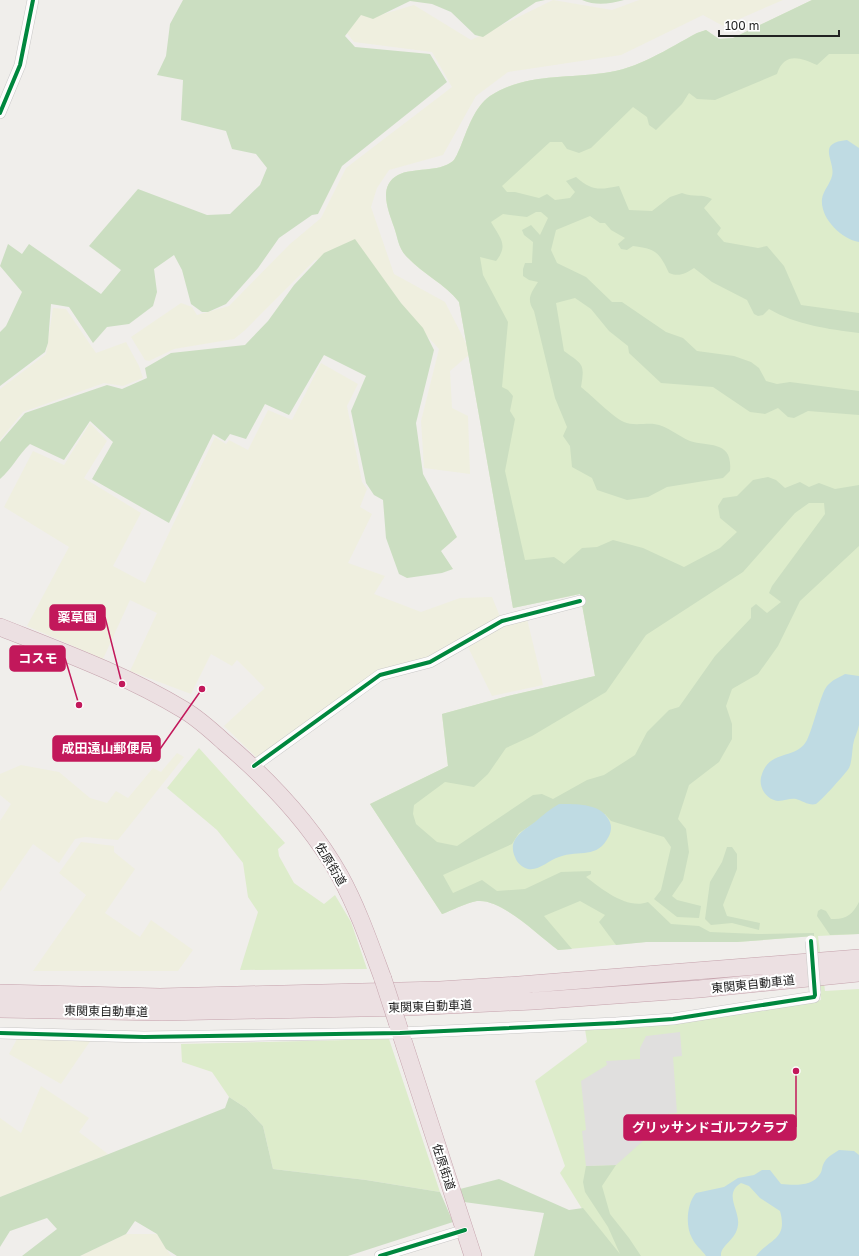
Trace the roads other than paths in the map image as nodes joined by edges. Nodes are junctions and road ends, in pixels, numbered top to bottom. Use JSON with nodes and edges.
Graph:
{"nodes":[{"id":1,"x":33,"y":0,"type":"edge"},
{"id":2,"x":0,"y":113,"type":"edge"},
{"id":3,"x":580,"y":601,"type":"dead end"},
{"id":4,"x":0,"y":627,"type":"edge"},
{"id":5,"x":254,"y":766,"type":"junction"},
{"id":6,"x":811,"y":941,"type":"dead end"},
{"id":7,"x":859,"y":958,"type":"edge"},
{"id":8,"x":859,"y":973,"type":"edge"},
{"id":9,"x":0,"y":993,"type":"edge"},
{"id":10,"x":0,"y":1009,"type":"edge"},
{"id":11,"x":399,"y":1027,"type":"junction"},
{"id":12,"x":0,"y":1033,"type":"edge"},
{"id":13,"x":465,"y":1230,"type":"junction"},
{"id":14,"x":380,"y":1256,"type":"edge"},
{"id":15,"x":474,"y":1256,"type":"edge"}],
"edges":[{"from":1,"to":2,"type":"street"},
{"from":3,"to":5,"type":"street"},
{"from":4,"to":5,"type":"highway","name":"佐原街道"},
{"from":5,"to":11,"type":"highway","name":"佐原街道","bridge":true},
{"from":6,"to":11,"type":"street","bridge":true},
{"from":7,"to":9,"type":"highway","name":"東関東自動車道"},
{"from":8,"to":10,"type":"highway","name":"東関東自動車道"},
{"from":11,"to":12,"type":"street"},
{"from":11,"to":13,"type":"highway","name":"佐原街道"},
{"from":13,"to":14,"type":"street"},
{"from":13,"to":15,"type":"highway","name":"佐原街道"}]}
